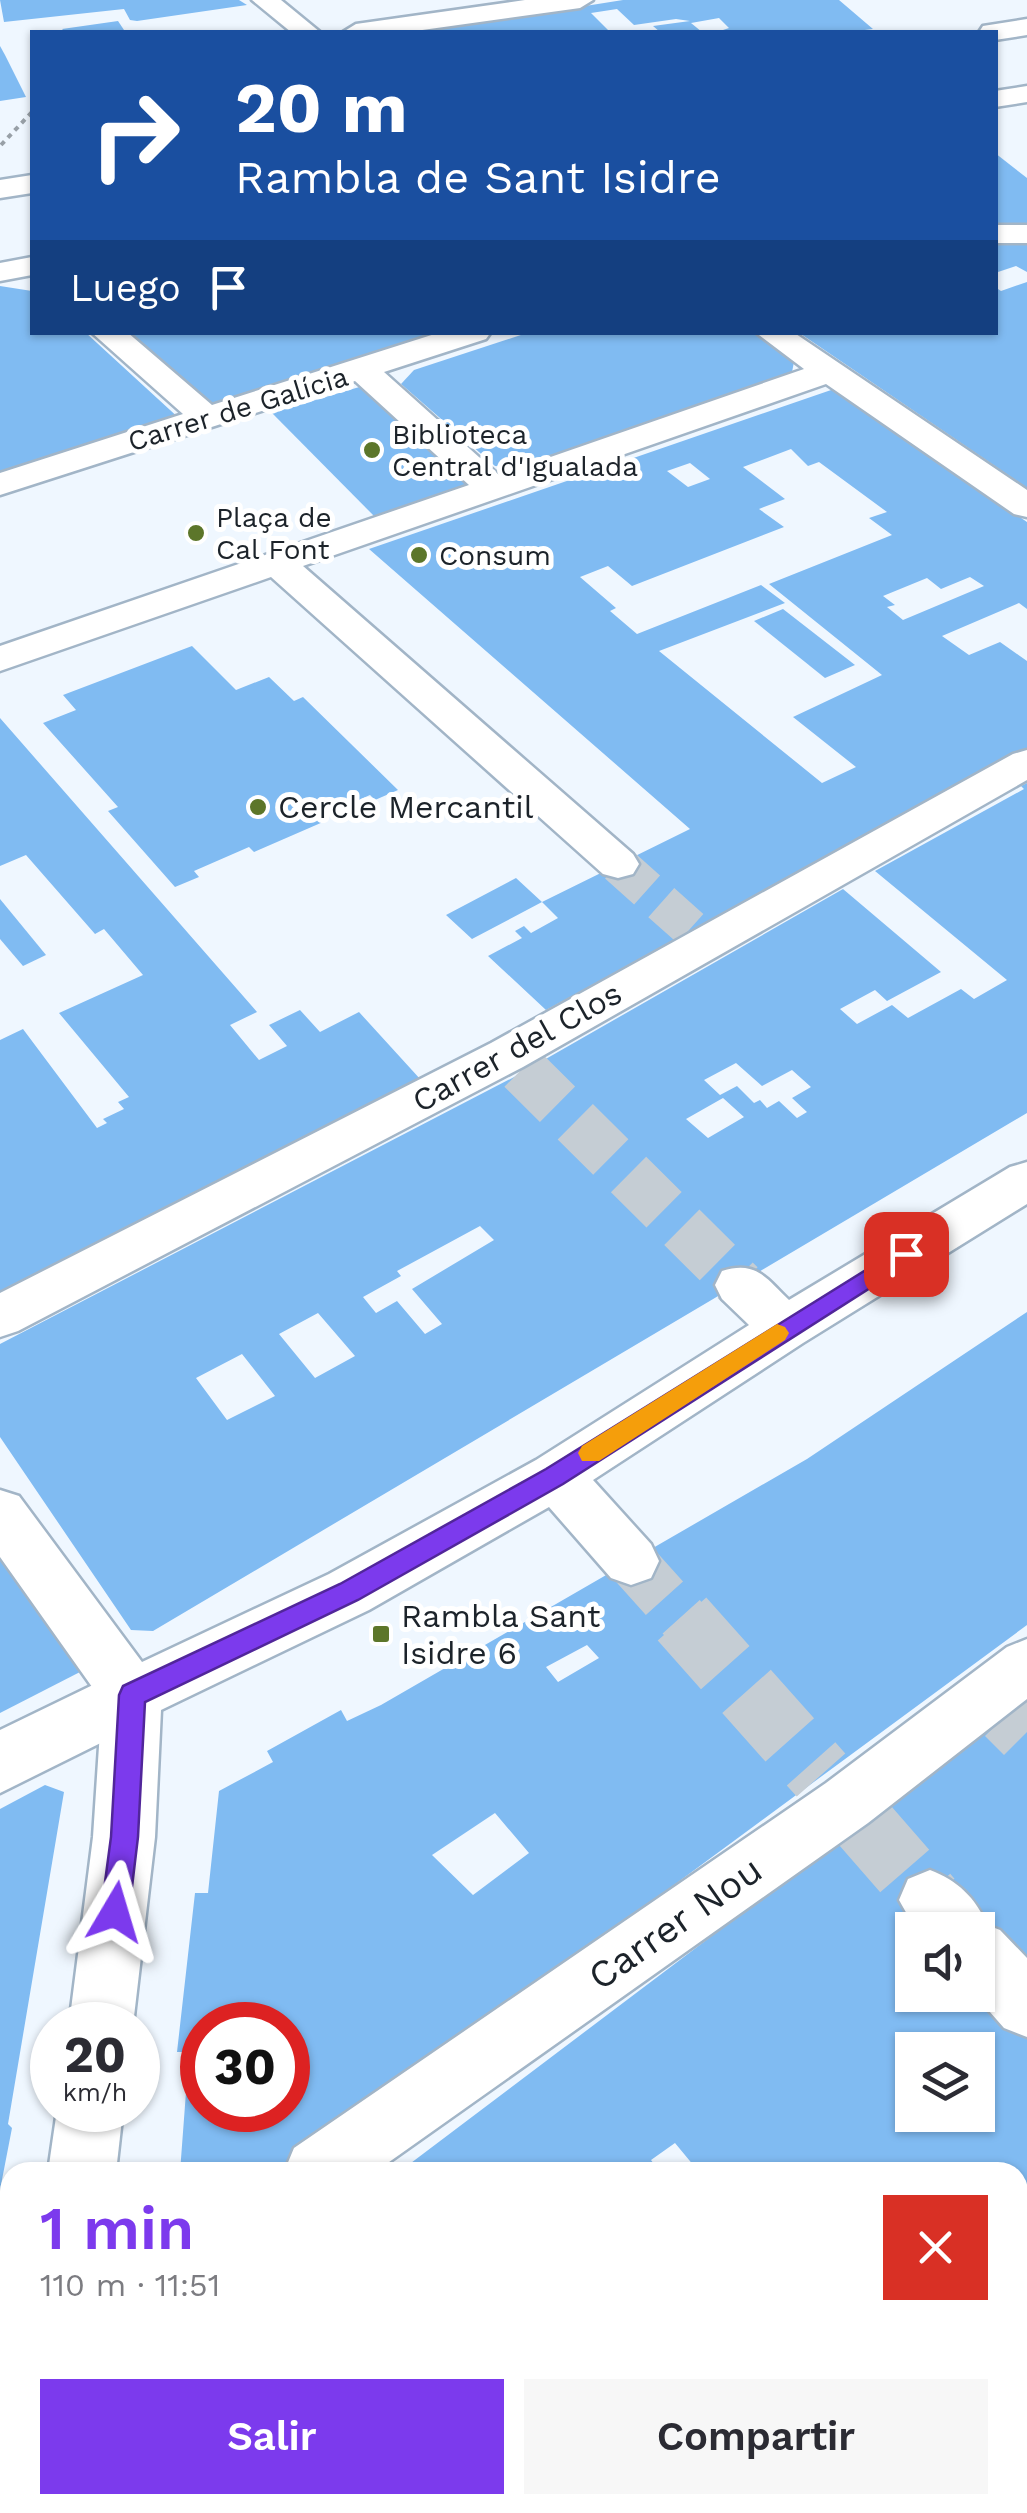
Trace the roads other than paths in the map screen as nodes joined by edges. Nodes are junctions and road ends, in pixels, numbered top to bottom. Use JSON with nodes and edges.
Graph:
{"nodes":[{"id":1,"x":264,"y":0,"type":"edge"},
{"id":2,"x":580,"y":0,"type":"edge"},
{"id":3,"x":1027,"y":27,"type":"edge"},
{"id":4,"x":304,"y":30,"type":"edge"},
{"id":5,"x":370,"y":30,"type":"edge"},
{"id":6,"x":998,"y":31,"type":"edge"},
{"id":7,"x":1027,"y":94,"type":"edge"},
{"id":8,"x":998,"y":99,"type":"edge"},
{"id":9,"x":30,"y":184,"type":"edge"},
{"id":10,"x":0,"y":189,"type":"edge"},
{"id":11,"x":998,"y":234,"type":"edge"},
{"id":12,"x":1027,"y":234,"type":"edge"},
{"id":13,"x":110,"y":335,"type":"edge"},
{"id":14,"x":466,"y":335,"type":"edge"},
{"id":15,"x":776,"y":335,"type":"edge"},
{"id":16,"x":363,"y":370,"type":"junction"},
{"id":17,"x":828,"y":372,"type":"junction"},
{"id":18,"x":206,"y":418,"type":"junction"},
{"id":19,"x":0,"y":484,"type":"edge"},
{"id":20,"x":492,"y":487,"type":"junction"},
{"id":21,"x":1027,"y":506,"type":"edge"},
{"id":22,"x":278,"y":564,"type":"junction"},
{"id":23,"x":0,"y":659,"type":"edge"},
{"id":24,"x":1027,"y":763,"type":"edge"},
{"id":25,"x":618,"y":864,"type":"tunnel mouth"},
{"id":26,"x":1027,"y":1180,"type":"edge"},
{"id":27,"x":740,"y":1284,"type":"tunnel mouth"},
{"id":28,"x":0,"y":1317,"type":"edge"},
{"id":29,"x":786,"y":1328,"type":"junction"},
{"id":30,"x":555,"y":1476,"type":"junction"},
{"id":31,"x":0,"y":1513,"type":"edge"},
{"id":32,"x":630,"y":1561,"type":"tunnel mouth"},
{"id":33,"x":1007,"y":1691,"type":"edge"},
{"id":34,"x":132,"y":1695,"type":"junction"},
{"id":35,"x":0,"y":1764,"type":"edge"},
{"id":36,"x":995,"y":1970,"type":"edge"},
{"id":37,"x":104,"y":2002,"type":"edge"},
{"id":38,"x":1027,"y":2005,"type":"edge"},
{"id":39,"x":87,"y":2132,"type":"edge"},
{"id":40,"x":83,"y":2162,"type":"edge"},
{"id":41,"x":332,"y":2162,"type":"edge"}],
"edges":[{"from":1,"to":4,"type":"street"},
{"from":2,"to":5,"type":"street"},
{"from":3,"to":6,"type":"street"},
{"from":7,"to":8,"type":"street"},
{"from":9,"to":10,"type":"street"},
{"from":11,"to":12,"type":"street"},
{"from":13,"to":18,"type":"street"},
{"from":14,"to":16,"type":"street","name":"Carrer de Galícia"},
{"from":15,"to":17,"type":"street"},
{"from":16,"to":18,"type":"street","name":"Carrer de Galícia"},
{"from":16,"to":20,"type":"street"},
{"from":17,"to":20,"type":"street"},
{"from":17,"to":21,"type":"street"},
{"from":18,"to":19,"type":"street","name":"Carrer de Galícia"},
{"from":20,"to":22,"type":"street"},
{"from":22,"to":23,"type":"street"},
{"from":22,"to":25,"type":"street"},
{"from":24,"to":28,"type":"street","name":"Carrer del Clos"},
{"from":26,"to":29,"type":"street"},
{"from":27,"to":29,"type":"street"},
{"from":29,"to":30,"type":"street"},
{"from":30,"to":32,"type":"street"},
{"from":30,"to":34,"type":"street"},
{"from":31,"to":34,"type":"street"},
{"from":33,"to":41,"type":"street","name":"Carrer Nou"},
{"from":34,"to":35,"type":"street"},
{"from":34,"to":37,"type":"street"},
{"from":36,"to":38,"type":"street"},
{"from":39,"to":40,"type":"street"}]}
